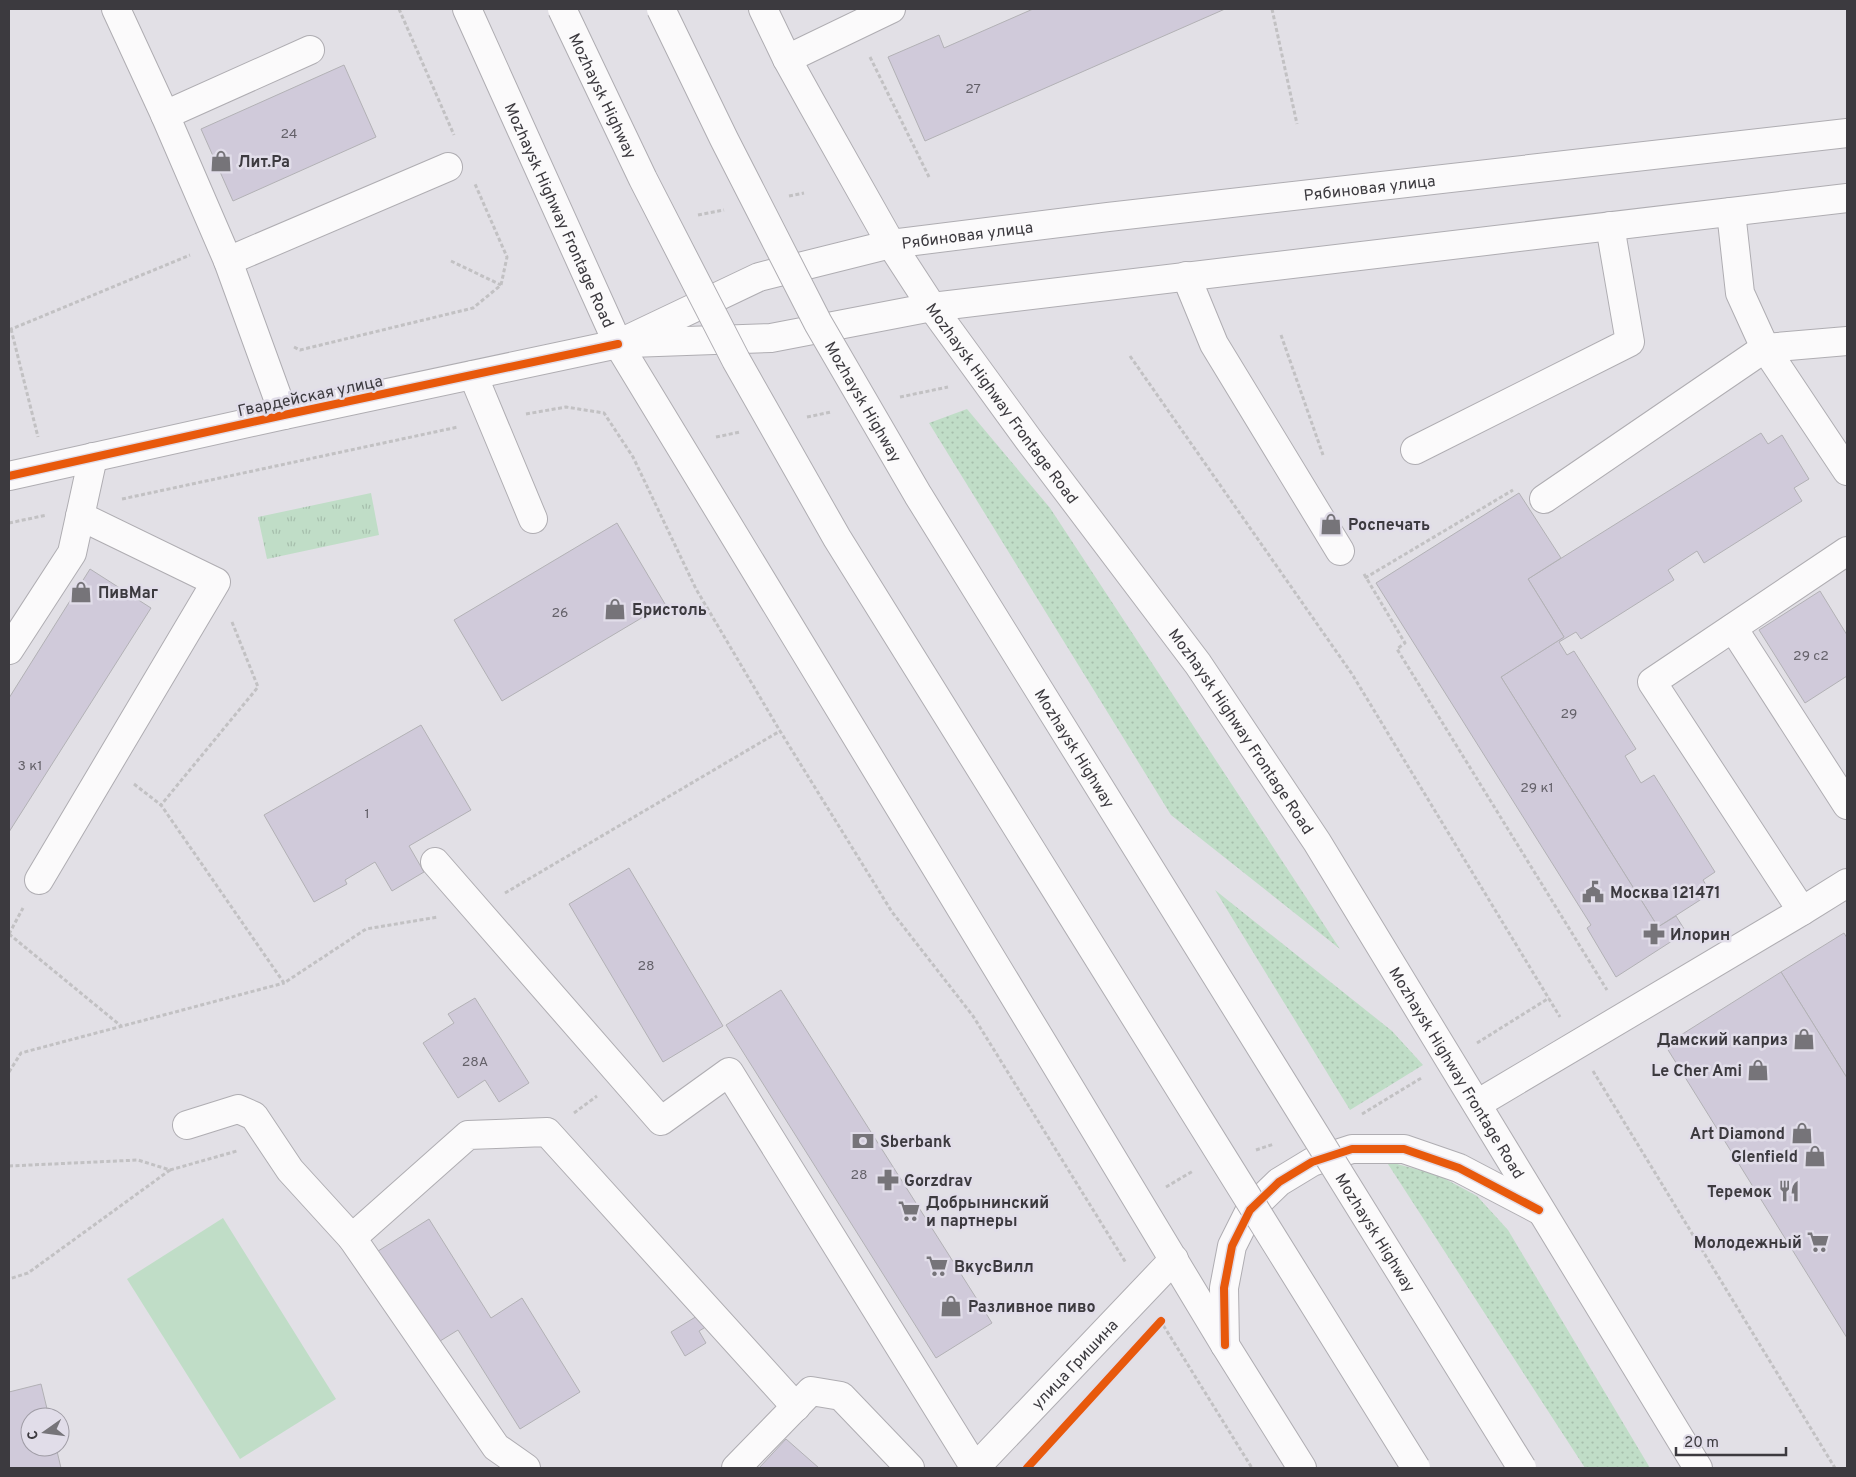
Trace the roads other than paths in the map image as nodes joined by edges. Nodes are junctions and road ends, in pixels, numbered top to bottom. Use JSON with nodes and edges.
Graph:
{"nodes":[{"id":1,"x":116,"y":9,"type":"edge"},
{"id":2,"x":467,"y":9,"type":"edge"},
{"id":3,"x":562,"y":9,"type":"edge"},
{"id":4,"x":661,"y":9,"type":"edge"},
{"id":5,"x":763,"y":9,"type":"edge"},
{"id":6,"x":891,"y":9,"type":"edge"},
{"id":7,"x":310,"y":50,"type":"dead end"},
{"id":8,"x":787,"y":59,"type":"junction"},
{"id":9,"x":165,"y":115,"type":"junction"},
{"id":10,"x":1847,"y":132,"type":"edge"},
{"id":11,"x":448,"y":167,"type":"dead end"},
{"id":12,"x":1847,"y":198,"type":"edge"},
{"id":13,"x":1732,"y":212,"type":"junction"},
{"id":14,"x":1610,"y":226,"type":"junction"},
{"id":15,"x":891,"y":244,"type":"junction"},
{"id":16,"x":224,"y":252,"type":"junction"},
{"id":17,"x":1186,"y":276,"type":"junction"},
{"id":18,"x":932,"y":306,"type":"junction"},
{"id":19,"x":1847,"y":341,"type":"edge"},
{"id":20,"x":618,"y":344,"type":"junction"},
{"id":21,"x":1765,"y":348,"type":"junction"},
{"id":22,"x":474,"y":375,"type":"junction"},
{"id":23,"x":284,"y":415,"type":"junction"},
{"id":24,"x":1415,"y":450,"type":"dead end"},
{"id":25,"x":93,"y":457,"type":"junction"},
{"id":26,"x":1847,"y":471,"type":"edge"},
{"id":27,"x":9,"y":476,"type":"edge"},
{"id":28,"x":1544,"y":499,"type":"road end"},
{"id":29,"x":81,"y":512,"type":"junction"},
{"id":30,"x":533,"y":519,"type":"dead end"},
{"id":31,"x":1340,"y":551,"type":"dead end"},
{"id":32,"x":1847,"y":551,"type":"edge"},
{"id":33,"x":1733,"y":628,"type":"junction"},
{"id":34,"x":9,"y":650,"type":"edge"},
{"id":35,"x":1847,"y":805,"type":"edge"},
{"id":36,"x":435,"y":862,"type":"dead end"},
{"id":37,"x":39,"y":880,"type":"dead end"},
{"id":38,"x":1847,"y":883,"type":"edge"},
{"id":39,"x":1802,"y":911,"type":"junction"},
{"id":40,"x":1477,"y":1104,"type":"junction"},
{"id":41,"x":187,"y":1125,"type":"dead end"},
{"id":42,"x":1539,"y":1210,"type":"junction"},
{"id":43,"x":352,"y":1238,"type":"junction"},
{"id":44,"x":1174,"y":1259,"type":"junction"},
{"id":45,"x":1225,"y":1345,"type":"junction"},
{"id":46,"x":796,"y":1406,"type":"junction"},
{"id":47,"x":526,"y":1468,"type":"edge"},
{"id":48,"x":736,"y":1468,"type":"edge"},
{"id":49,"x":910,"y":1468,"type":"edge"},
{"id":50,"x":975,"y":1468,"type":"edge"},
{"id":51,"x":1302,"y":1468,"type":"edge"},
{"id":52,"x":1416,"y":1468,"type":"edge"},
{"id":53,"x":1522,"y":1468,"type":"edge"},
{"id":54,"x":1698,"y":1468,"type":"edge"}],
"edges":[{"from":1,"to":9,"type":"main road"},
{"from":2,"to":20,"type":"main road","name":"Mozhaysk Highway Frontage Road"},
{"from":3,"to":52,"type":"main road","name":"Mozhaysk Highway","bridge":true},
{"from":4,"to":53,"type":"main road","name":"Mozhaysk Highway","bridge":true},
{"from":5,"to":8,"type":"main road","name":"Mozhaysk Highway Frontage Road"},
{"from":6,"to":8,"type":"main road"},
{"from":7,"to":9,"type":"main road"},
{"from":8,"to":15,"type":"main road","name":"Mozhaysk Highway Frontage Road"},
{"from":9,"to":16,"type":"main road"},
{"from":10,"to":15,"type":"main road","name":"Рябиновая улица"},
{"from":11,"to":16,"type":"main road"},
{"from":12,"to":13,"type":"main road"},
{"from":13,"to":14,"type":"main road"},
{"from":13,"to":21,"type":"main road"},
{"from":14,"to":17,"type":"main road"},
{"from":14,"to":24,"type":"main road"},
{"from":15,"to":18,"type":"main road","name":"Mozhaysk Highway Frontage Road"},
{"from":15,"to":20,"type":"main road","name":"Рябиновая улица"},
{"from":16,"to":23,"type":"main road"},
{"from":17,"to":18,"type":"main road"},
{"from":17,"to":31,"type":"main road"},
{"from":18,"to":20,"type":"main road"},
{"from":18,"to":40,"type":"main road","name":"Mozhaysk Highway Frontage Road"},
{"from":19,"to":21,"type":"main road"},
{"from":20,"to":22,"type":"main road","name":"Гвардейская улица"},
{"from":20,"to":44,"type":"main road","name":"Mozhaysk Highway Frontage Road"},
{"from":21,"to":26,"type":"main road"},
{"from":21,"to":28,"type":"main road"},
{"from":22,"to":23,"type":"main road","name":"Гвардейская улица"},
{"from":22,"to":30,"type":"main road"},
{"from":23,"to":25,"type":"main road","name":"Гвардейская улица"},
{"from":25,"to":27,"type":"main road","name":"Гвардейская улица"},
{"from":25,"to":29,"type":"main road"},
{"from":29,"to":34,"type":"main road"},
{"from":29,"to":37,"type":"main road"},
{"from":32,"to":33,"type":"main road"},
{"from":33,"to":35,"type":"main road"},
{"from":33,"to":39,"type":"main road"},
{"from":36,"to":50,"type":"main road"},
{"from":38,"to":39,"type":"main road"},
{"from":39,"to":40,"type":"main road"},
{"from":40,"to":42,"type":"main road","name":"Mozhaysk Highway Frontage Road"},
{"from":41,"to":43,"type":"main road"},
{"from":42,"to":45,"type":"main road"},
{"from":42,"to":54,"type":"main road","name":"Mozhaysk Highway Frontage Road"},
{"from":43,"to":46,"type":"main road"},
{"from":43,"to":47,"type":"main road"},
{"from":44,"to":45,"type":"main road","name":"Mozhaysk Highway Frontage Road"},
{"from":44,"to":50,"type":"main road","name":"улица Гришина"},
{"from":45,"to":51,"type":"main road","name":"Mozhaysk Highway Frontage Road"},
{"from":46,"to":48,"type":"main road"},
{"from":46,"to":49,"type":"main road"}]}
